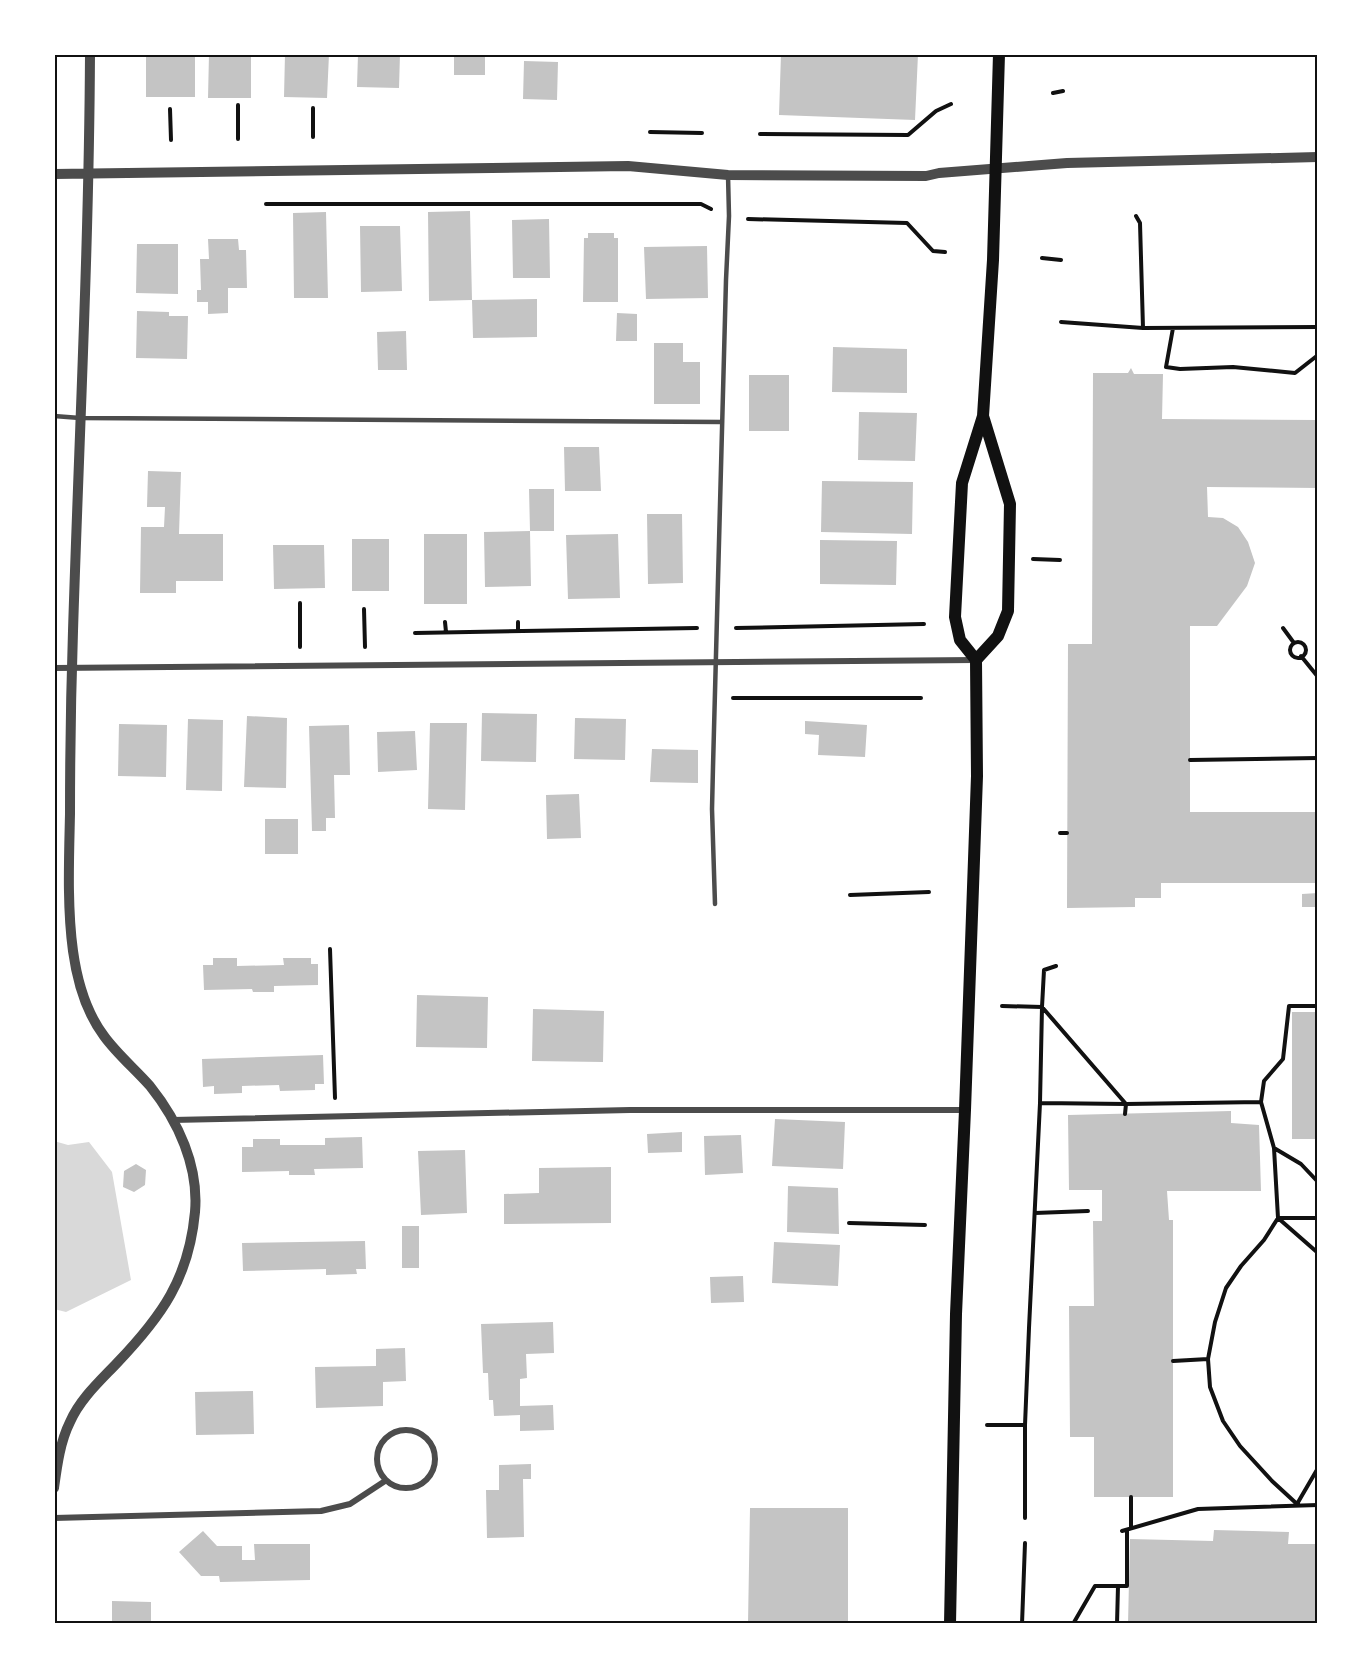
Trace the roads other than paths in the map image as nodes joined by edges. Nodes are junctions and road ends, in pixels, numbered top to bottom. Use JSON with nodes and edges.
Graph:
{"nodes":[{"id":1,"x":90,"y":54,"type":"edge"},
{"id":2,"x":999,"y":54,"type":"edge"},
{"id":3,"x":1318,"y":157,"type":"edge"},
{"id":4,"x":996,"y":169,"type":"junction"},
{"id":5,"x":89,"y":173,"type":"junction"},
{"id":6,"x":54,"y":174,"type":"edge"},
{"id":7,"x":729,"y":175,"type":"junction"},
{"id":8,"x":54,"y":416,"type":"edge"},
{"id":9,"x":983,"y":416,"type":"junction"},
{"id":10,"x":80,"y":418,"type":"junction"},
{"id":11,"x":722,"y":422,"type":"junction"},
{"id":12,"x":976,"y":660,"type":"junction"},
{"id":13,"x":715,"y":662,"type":"junction"},
{"id":14,"x":54,"y":668,"type":"edge"},
{"id":15,"x":72,"y":668,"type":"junction"},
{"id":16,"x":715,"y":904,"type":"dead end"},
{"id":17,"x":965,"y":1110,"type":"junction"},
{"id":18,"x":172,"y":1120,"type":"junction"},
{"id":19,"x":385,"y":1481,"type":"junction"},
{"id":20,"x":54,"y":1488,"type":"edge"},
{"id":21,"x":54,"y":1518,"type":"edge"},
{"id":22,"x":950,"y":1624,"type":"edge"}],
"edges":[{"from":1,"to":5,"type":"street"},
{"from":2,"to":4,"type":"main road"},
{"from":3,"to":4,"type":"street"},
{"from":4,"to":7,"type":"street"},
{"from":4,"to":9,"type":"main road"},
{"from":5,"to":6,"type":"street"},
{"from":5,"to":7,"type":"street"},
{"from":5,"to":10,"type":"street"},
{"from":7,"to":11,"type":"lane"},
{"from":8,"to":10,"type":"lane"},
{"from":9,"to":12,"type":"main road"},
{"from":9,"to":12,"type":"main road"},
{"from":10,"to":11,"type":"lane"},
{"from":10,"to":15,"type":"street"},
{"from":11,"to":13,"type":"lane"},
{"from":12,"to":13,"type":"street"},
{"from":12,"to":17,"type":"main road"},
{"from":13,"to":15,"type":"street"},
{"from":13,"to":16,"type":"lane"},
{"from":14,"to":15,"type":"street"},
{"from":15,"to":18,"type":"street"},
{"from":17,"to":18,"type":"street"},
{"from":17,"to":22,"type":"main road"},
{"from":18,"to":20,"type":"street"},
{"from":19,"to":19,"type":"street"},
{"from":19,"to":21,"type":"street"}]}
